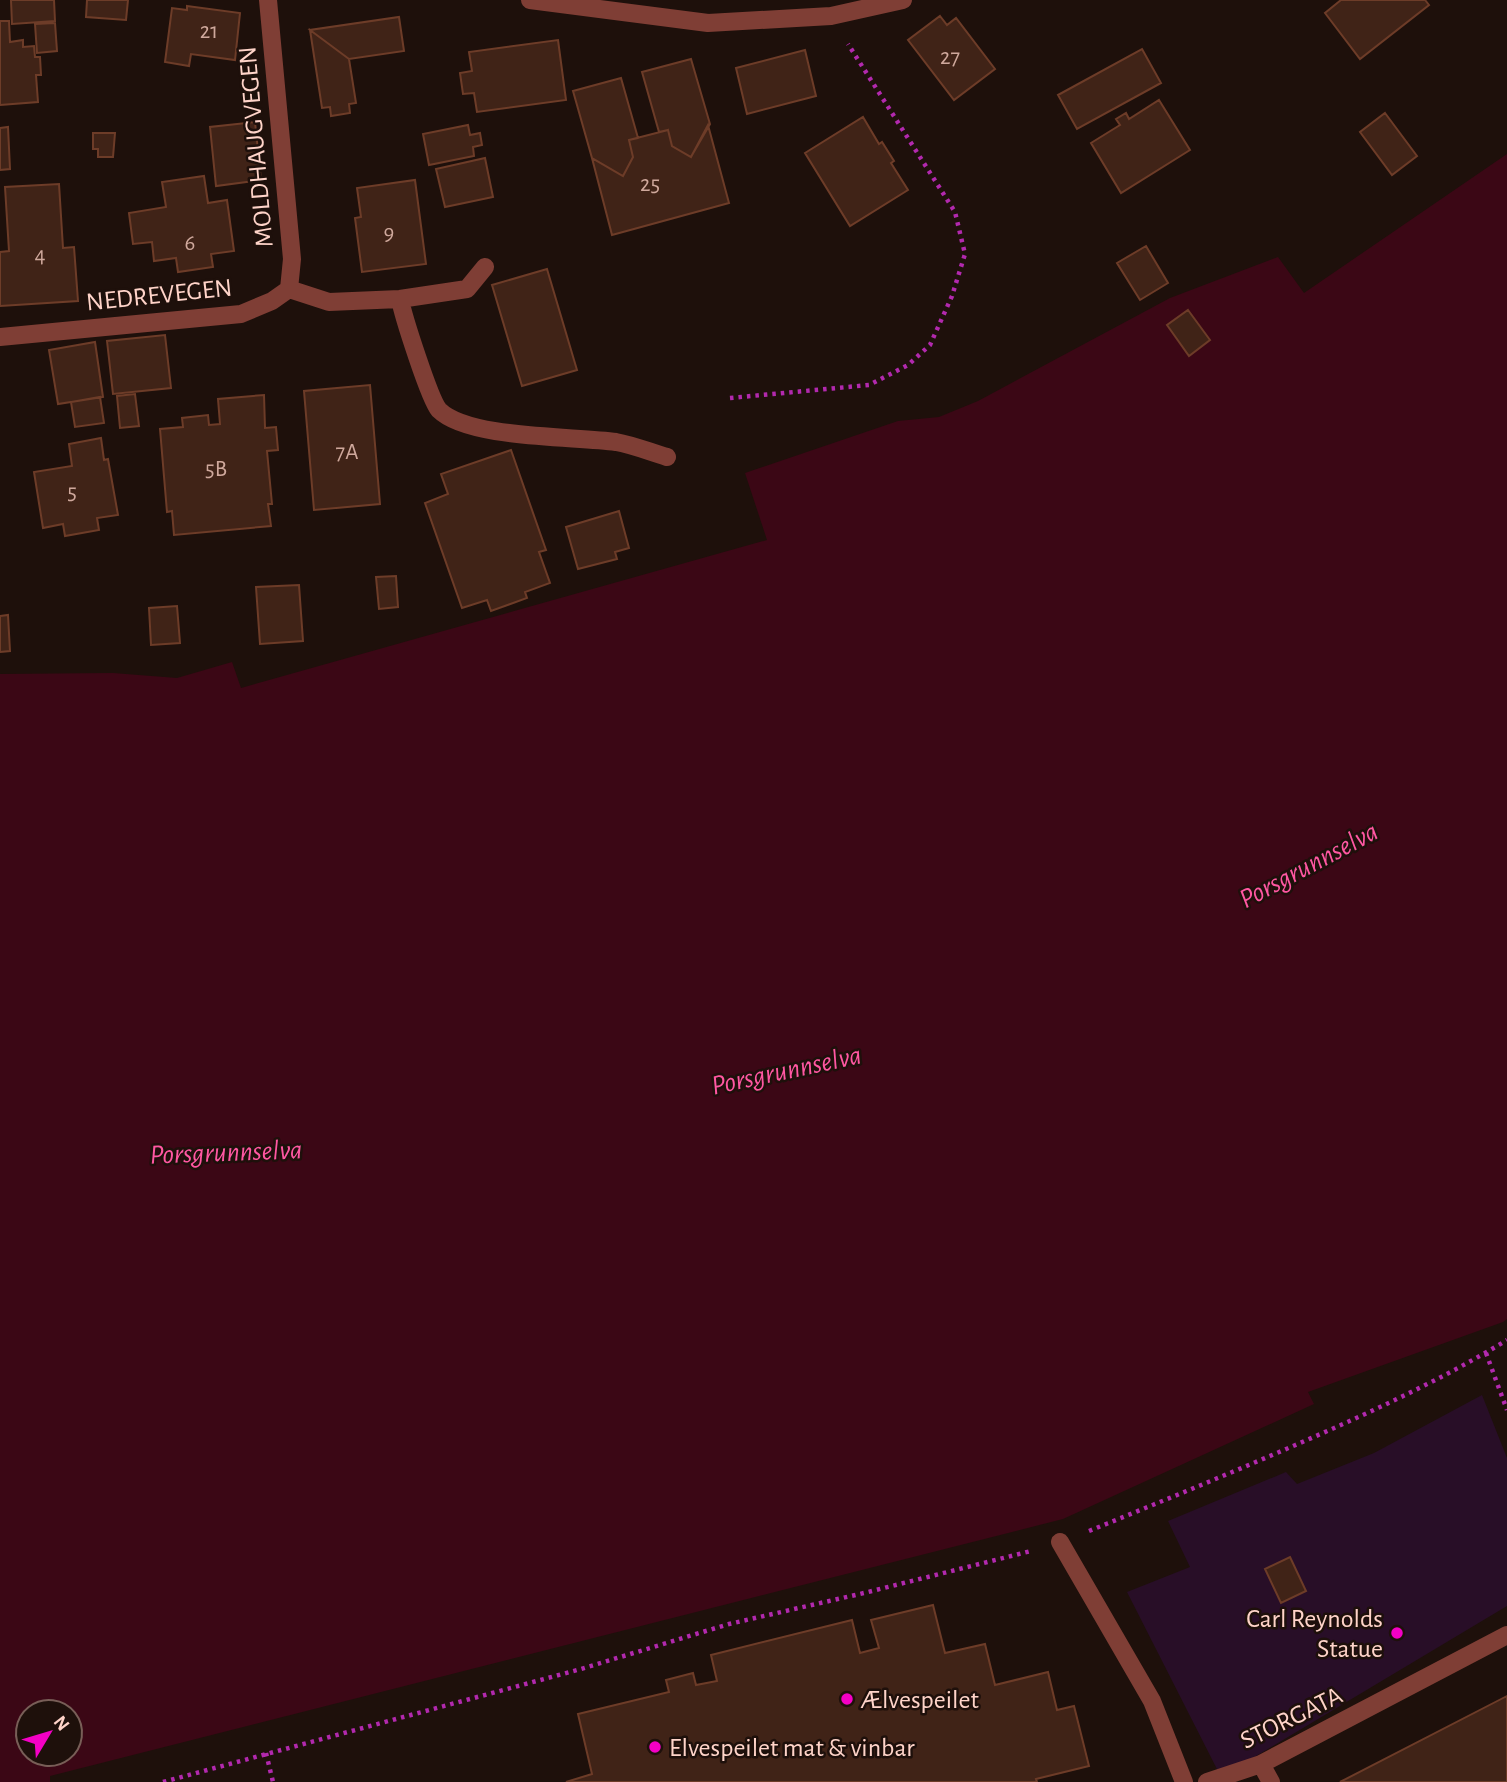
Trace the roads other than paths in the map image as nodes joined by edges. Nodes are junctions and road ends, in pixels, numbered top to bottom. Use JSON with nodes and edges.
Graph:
{"nodes":[{"id":1,"x":268,"y":0,"type":"edge"},
{"id":2,"x":530,"y":0,"type":"edge"},
{"id":3,"x":903,"y":0,"type":"edge"},
{"id":4,"x":485,"y":267,"type":"dead end"},
{"id":5,"x":289,"y":289,"type":"junction"},
{"id":6,"x":400,"y":299,"type":"junction"},
{"id":7,"x":0,"y":337,"type":"edge"},
{"id":8,"x":667,"y":457,"type":"dead end"},
{"id":9,"x":1060,"y":1542,"type":"road end"},
{"id":10,"x":1507,"y":1635,"type":"edge"},
{"id":11,"x":1261,"y":1764,"type":"junction"},
{"id":12,"x":1184,"y":1782,"type":"edge"},
{"id":13,"x":1207,"y":1782,"type":"edge"},
{"id":14,"x":1271,"y":1782,"type":"edge"}],
"edges":[{"from":1,"to":5,"type":"street","name":"MOLDHAUGVEGEN"},
{"from":2,"to":3,"type":"street"},
{"from":4,"to":6,"type":"street"},
{"from":5,"to":6,"type":"street"},
{"from":5,"to":7,"type":"street","name":"NEDREVEGEN"},
{"from":6,"to":8,"type":"street"},
{"from":9,"to":12,"type":"street"},
{"from":10,"to":11,"type":"street","name":"STORGATA"},
{"from":11,"to":13,"type":"street","name":"STORGATA"},
{"from":11,"to":14,"type":"street"}]}
